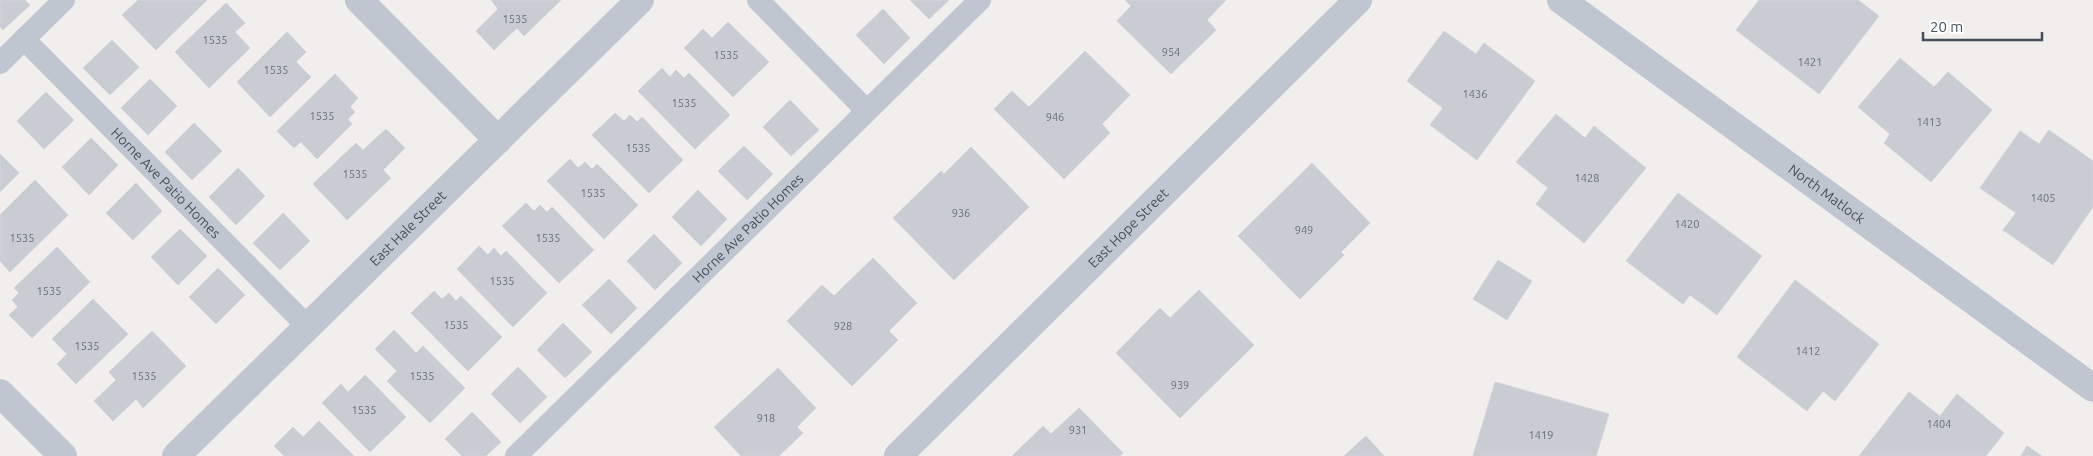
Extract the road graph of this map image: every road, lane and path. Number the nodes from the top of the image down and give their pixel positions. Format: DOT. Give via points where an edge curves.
graph roads {
  1 [pos="64,0"];
  2 [pos="359,0"];
  3 [pos="640,0"];
  4 [pos="758,0"];
  5 [pos="980,0"];
  6 [pos="1358,0"];
  7 [pos="1561,0"];
  8 [pos="24,39"];
  9 [pos="0,63"];
  10 [pos="867,111"];
  11 [pos="498,140"];
  12 [pos="308,327"];
  13 [pos="2093,388"];
  14 [pos="0,393"];
  15 [pos="63,456"];
  16 [pos="176,456"];
  17 [pos="516,456"];
  18 [pos="898,456"];
  1 -- 8 [label="lane"];
  2 -- 11 [label="street"];
  3 -- 11 [label="street, East Hale Street"];
  4 -- 10 [label="lane"];
  5 -- 10 [label="lane, Horne Ave Patio Homes"];
  6 -- 18 [label="street, East Hope Street"];
  7 -- 13 [label="street, North Matlock"];
  8 -- 9 [label="lane"];
  8 -- 12 [label="lane, Horne Ave Patio Homes"];
  10 -- 17 [label="lane, Horne Ave Patio Homes"];
  11 -- 12 [label="street, East Hale Street"];
  12 -- 16 [label="street, East Hale Street"];
  14 -- 15 [label="street"];
}
